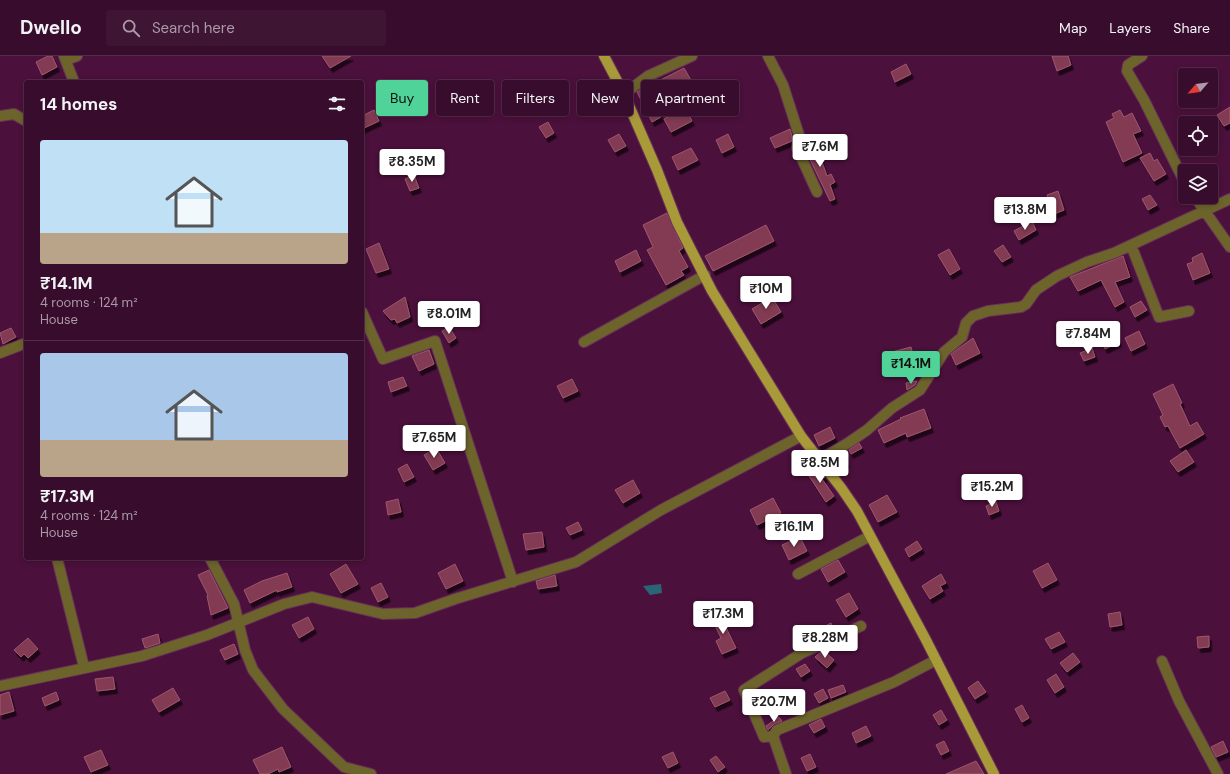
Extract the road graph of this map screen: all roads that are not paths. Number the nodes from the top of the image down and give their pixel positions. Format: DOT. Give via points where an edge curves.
graph roads {
  1 [pos="77,56"];
  2 [pos="604,56"];
  3 [pos="692,56"];
  4 [pos="768,56"];
  5 [pos="1142,56"];
  6 [pos="65,58"];
  7 [pos="73,80"];
  8 [pos="617,80"];
  9 [pos="633,87"];
  10 [pos="633,115"];
  11 [pos="0,116"];
  12 [pos="24,119"];
  13 [pos="1178,169"];
  14 [pos="817,192"];
  15 [pos="1230,199"];
  16 [pos="1199,204"];
  17 [pos="1203,210"];
  18 [pos="1130,246"];
  19 [pos="1230,247"];
  20 [pos="705,275"];
  21 [pos="1189,311"];
  22 [pos="364,316"];
  23 [pos="584,342"];
  24 [pos="24,344"];
  25 [pos="0,353"];
  26 [pos="801,436"];
  27 [pos="820,460"];
  28 [pos="870,536"];
  29 [pos="57,560"];
  30 [pos="211,560"];
  31 [pos="798,574"];
  32 [pos="513,582"];
  33 [pos="240,622"];
  34 [pos="861,626"];
  35 [pos="936,660"];
  36 [pos="1162,661"];
  37 [pos="84,667"];
  38 [pos="0,686"];
  39 [pos="773,736"];
  40 [pos="371,774"];
  41 [pos="786,774"];
  42 [pos="994,774"];
  43 [pos="1218,774"];
  1 -- 6 [label="street"];
  2 -- 8 [label="main road"];
  3 -- 9 [label="street" via="648,76"];
  4 -- 14 [label="street" via="783,85 799,134 797,148"];
  5 -- 13 [label="street" via="1128,65 1127,72"];
  6 -- 7 [label="street"];
  10 -- 20 [label="main road" via="677,222"];
  11 -- 12 [label="street" via="14,114"];
  15 -- 17 [label="street"];
  16 -- 17 [label="street"];
  17 -- 18 [label="street"];
  17 -- 19 [label="street"];
  18 -- 21 [label="street" via="1159,317"];
  18 -- 27 [label="street" via="1057,276 1036,290 1021,307 988,311 973,316 966,323 962,337 944,352 920,390 892,408 848,443"];
  20 -- 23 [label="street"];
  20 -- 26 [label="main road"];
  22 -- 32 [label="street" via="383,359 435,341"];
  24 -- 25 [label="street"];
  26 -- 27 [label="main road"];
  26 -- 32 [label="street" via="661,510 576,562"];
  27 -- 28 [label="main road" via="857,511"];
  28 -- 31 [label="street"];
  28 -- 35 [label="main road"];
  29 -- 37 [label="street"];
  30 -- 33 [label="street" via="234,604"];
  32 -- 33 [label="street" via="415,613 383,614 312,597 284,604"];
  33 -- 37 [label="street" via="142,656"];
  33 -- 40 [label="street" via="245,650 253,670 283,709 344,767"];
  34 -- 39 [label="street" via="802,652 744,690 764,738"];
  35 -- 39 [label="street" via="894,682 783,727"];
  35 -- 42 [label="main road"];
  36 -- 43 [label="street" via="1178,701"];
  37 -- 38 [label="street"];
  39 -- 41 [label="street"];
}
